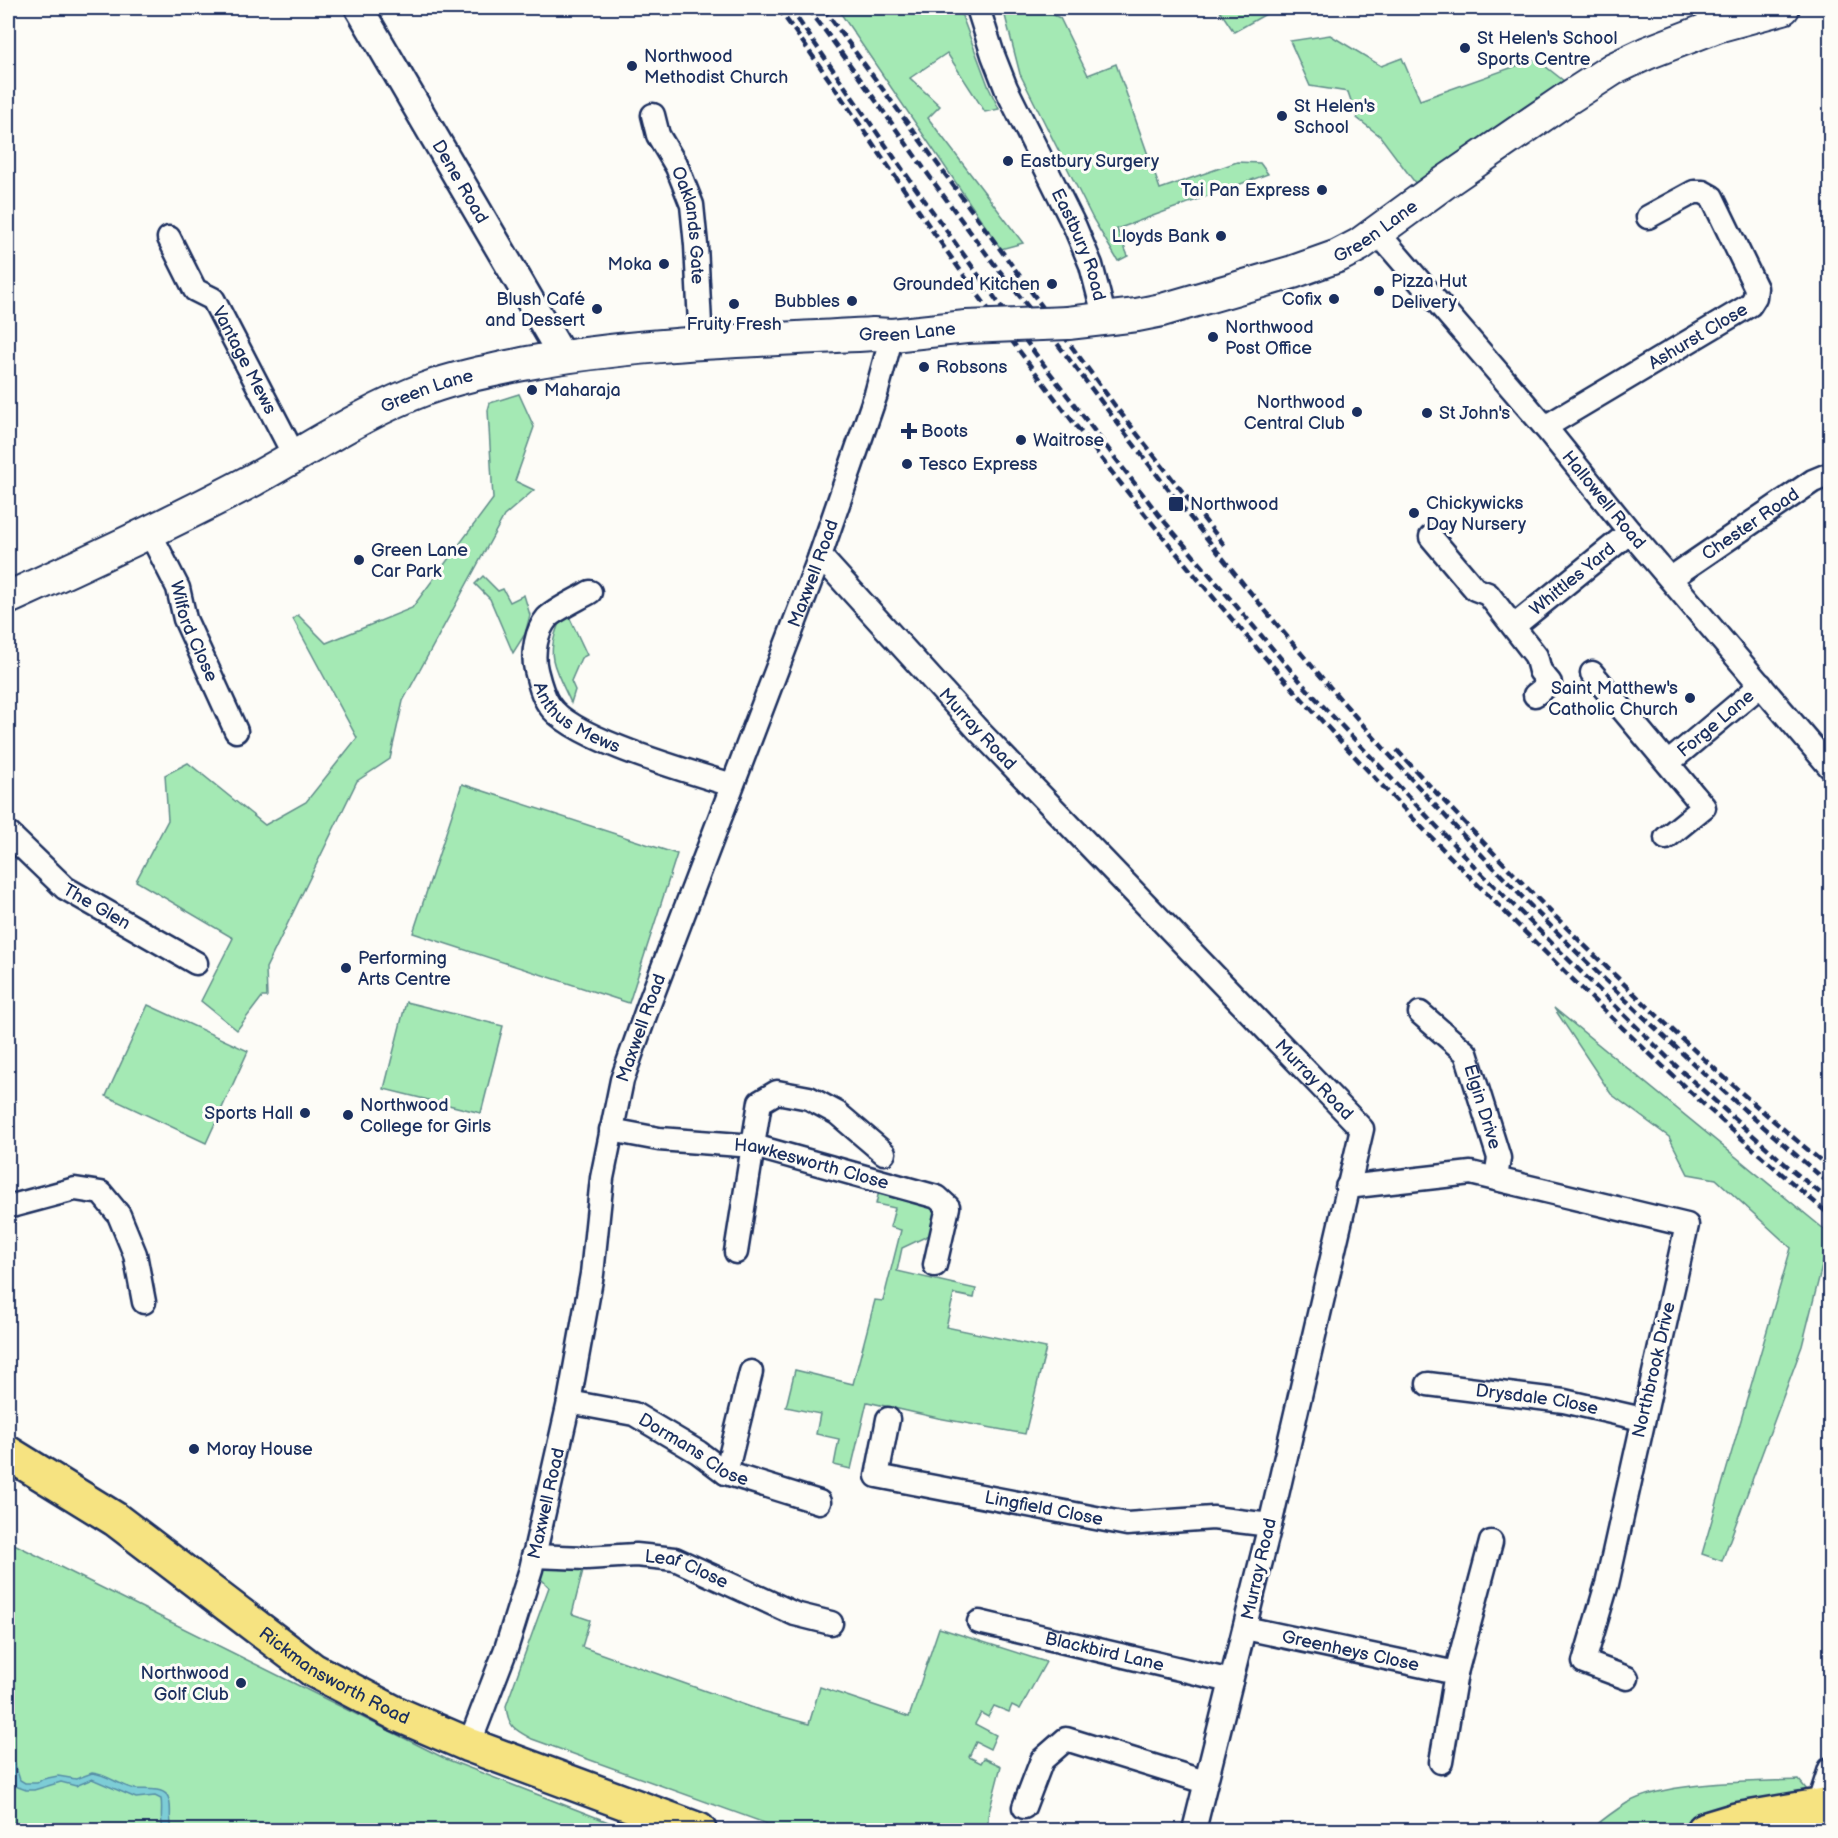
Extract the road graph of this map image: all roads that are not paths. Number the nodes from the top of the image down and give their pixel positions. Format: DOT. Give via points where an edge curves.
graph roads {
  1 [pos="359,8"];
  2 [pos="978,8"];
  3 [pos="1783,8"];
  4 [pos="653,115"];
  5 [pos="1648,216"];
  6 [pos="1377,232"];
  7 [pos="169,238"];
  8 [pos="1105,320"];
  9 [pos="892,335"];
  10 [pos="701,344"];
  11 [pos="563,357"];
  12 [pos="1545,427"];
  13 [pos="295,457"];
  14 [pos="1830,474"];
  15 [pos="149,531"];
  16 [pos="1630,532"];
  17 [pos="1431,537"];
  18 [pos="820,556"];
  19 [pos="1671,578"];
  20 [pos="590,592"];
  21 [pos="8,598"];
  22 [pos="1514,626"];
  23 [pos="1592,673"];
  24 [pos="1761,685"];
  25 [pos="1535,695"];
  26 [pos="236,731"];
  27 [pos="1668,763"];
  28 [pos="1830,767"];
  29 [pos="732,784"];
  30 [pos="8,833"];
  31 [pos="1666,838"];
  32 [pos="196,963"];
  33 [pos="1420,1013"];
  34 [pos="611,1130"];
  35 [pos="754,1146"];
  36 [pos="884,1153"];
  37 [pos="1496,1178"];
  38 [pos="1347,1187"];
  39 [pos="8,1208"];
  40 [pos="736,1252"];
  41 [pos="935,1264"];
  42 [pos="144,1302"];
  43 [pos="751,1372"];
  44 [pos="1428,1384"];
  45 [pos="569,1402"];
  46 [pos="888,1419"];
  47 [pos="1642,1419"];
  48 [pos="8,1453"];
  49 [pos="726,1473"];
  50 [pos="819,1502"];
  51 [pos="1270,1526"];
  52 [pos="1491,1542"];
  53 [pos="533,1556"];
  54 [pos="979,1622"];
  55 [pos="831,1623"];
  56 [pos="1245,1628"];
  57 [pos="1456,1673"];
  58 [pos="1627,1678"];
  59 [pos="1231,1681"];
  60 [pos="469,1745"];
  61 [pos="1441,1762"];
  62 [pos="1830,1768"];
  63 [pos="1205,1782"];
  64 [pos="1024,1807"];
  65 [pos="1820,1813"];
  66 [pos="699,1830"];
  67 [pos="1194,1830"];
  68 [pos="1703,1830"];
  1 -- 11 [label="street, Dene Road"];
  2 -- 8 [label="street, Eastbury Road" via="1006,88 1091,265"];
  3 -- 6 [label="main road, Green Lane" via="1717,26 1613,69"];
  4 -- 10 [label="street, Oaklands Gate" via="658,135 677,167 692,205"];
  5 -- 12 [label="street, Ashurst Close" via="1694,192 1712,197 1756,288 1755,297 1743,310"];
  6 -- 8 [label="main road, Green Lane" via="1359,246 1293,272 1162,310"];
  6 -- 12 [label="street, Hallowell Road"];
  7 -- 13 [label="street, Vantage Mews" via="195,290 213,299"];
  8 -- 9 [label="main road, Green Lane, bridge"];
  9 -- 10 [label="main road, Green Lane"];
  9 -- 18 [label="street, Maxwell Road" via="876,394"];
  10 -- 11 [label="main road, Green Lane"];
  11 -- 13 [label="main road, Green Lane" via="425,389 368,415"];
  12 -- 16 [label="street, Hallowell Road"];
  13 -- 15 [label="main road, Green Lane"];
  14 -- 19 [label="street, Chester Road" via="1813,481"];
  15 -- 21 [label="main road, Green Lane"];
  15 -- 26 [label="street, Wilford Close" via="178,588 185,620"];
  16 -- 19 [label="street, Hallowell Road"];
  16 -- 22 [label="street, Whittles Yard"];
  17 -- 22 [label="street, Whittles Yard" via="1475,589 1488,594"];
  18 -- 29 [label="street, Maxwell Road"];
  18 -- 38 [label="street, Murray Road" via="978,730 1362,1129"];
  19 -- 24 [label="street, Hallowell Road"];
  20 -- 29 [label="street, Anthus Mews" via="547,617 537,636 534,661 549,705 567,723 607,741"];
  22 -- 25 [label="street, Whittles Yard" via="1550,683"];
  23 -- 27 [label="street, Forge Lane"];
  24 -- 27 [label="street, Forge Lane"];
  24 -- 28 [label="street, Hallowell Road"];
  27 -- 31 [label="street, Forge Lane" via="1704,807"];
  29 -- 34 [label="street, Maxwell Road" via="628,1062"];
  30 -- 32 [label="street, The Glen" via="65,888"];
  33 -- 37 [label="street, Elgin Drive" via="1466,1053 1499,1158"];
  34 -- 35 [label="street, Hawkesworth Close" via="659,1139"];
  34 -- 45 [label="street, Maxwell Road" via="592,1274"];
  35 -- 36 [label="street" via="760,1102 777,1092 809,1098 837,1113"];
  35 -- 40 [label="street"];
  35 -- 41 [label="street, Hawkesworth Close" via="937,1197 948,1207"];
  37 -- 38 [label="street, Elgin Drive" via="1471,1173"];
  37 -- 47 [label="street, Northbrook Drive" via="1687,1225"];
  38 -- 51 [label="street, Murray Road"];
  39 -- 42 [label="street" via="75,1189 101,1193 119,1215 135,1254"];
  43 -- 49 [label="street"];
  44 -- 47 [label="street, Drysdale Close" via="1564,1401"];
  45 -- 49 [label="street, Dormans Close" via="634,1414"];
  45 -- 53 [label="street, Maxwell Road"];
  46 -- 51 [label="street, Lingfield Close" via="877,1476 1127,1524 1213,1518"];
  47 -- 58 [label="street, Northbrook Drive" via="1607,1584 1584,1662"];
  48 -- 60 [label="main road, Rickmansworth Road" via="115,1519 313,1670 397,1714"];
  49 -- 50 [label="street, Dormans Close"];
  51 -- 56 [label="street, Murray Road"];
  52 -- 57 [label="street"];
  53 -- 55 [label="street, Leaf Close" via="636,1555 675,1559 795,1614"];
  53 -- 60 [label="street, Maxwell Road" via="525,1592"];
  54 -- 59 [label="street, Blackbird Lane"];
  56 -- 57 [label="street, Greenheys Close"];
  56 -- 59 [label="street, Murray Road"];
  57 -- 61 [label="street"];
  59 -- 63 [label="street, Murray Road"];
  60 -- 66 [label="main road, Rickmansworth Road"];
  62 -- 65 [label="street"];
  63 -- 64 [label="street" via="1066,1739 1042,1760"];
  63 -- 67 [label="street, Murray Road"];
  65 -- 68 [label="main road" via="1736,1820"];
}
